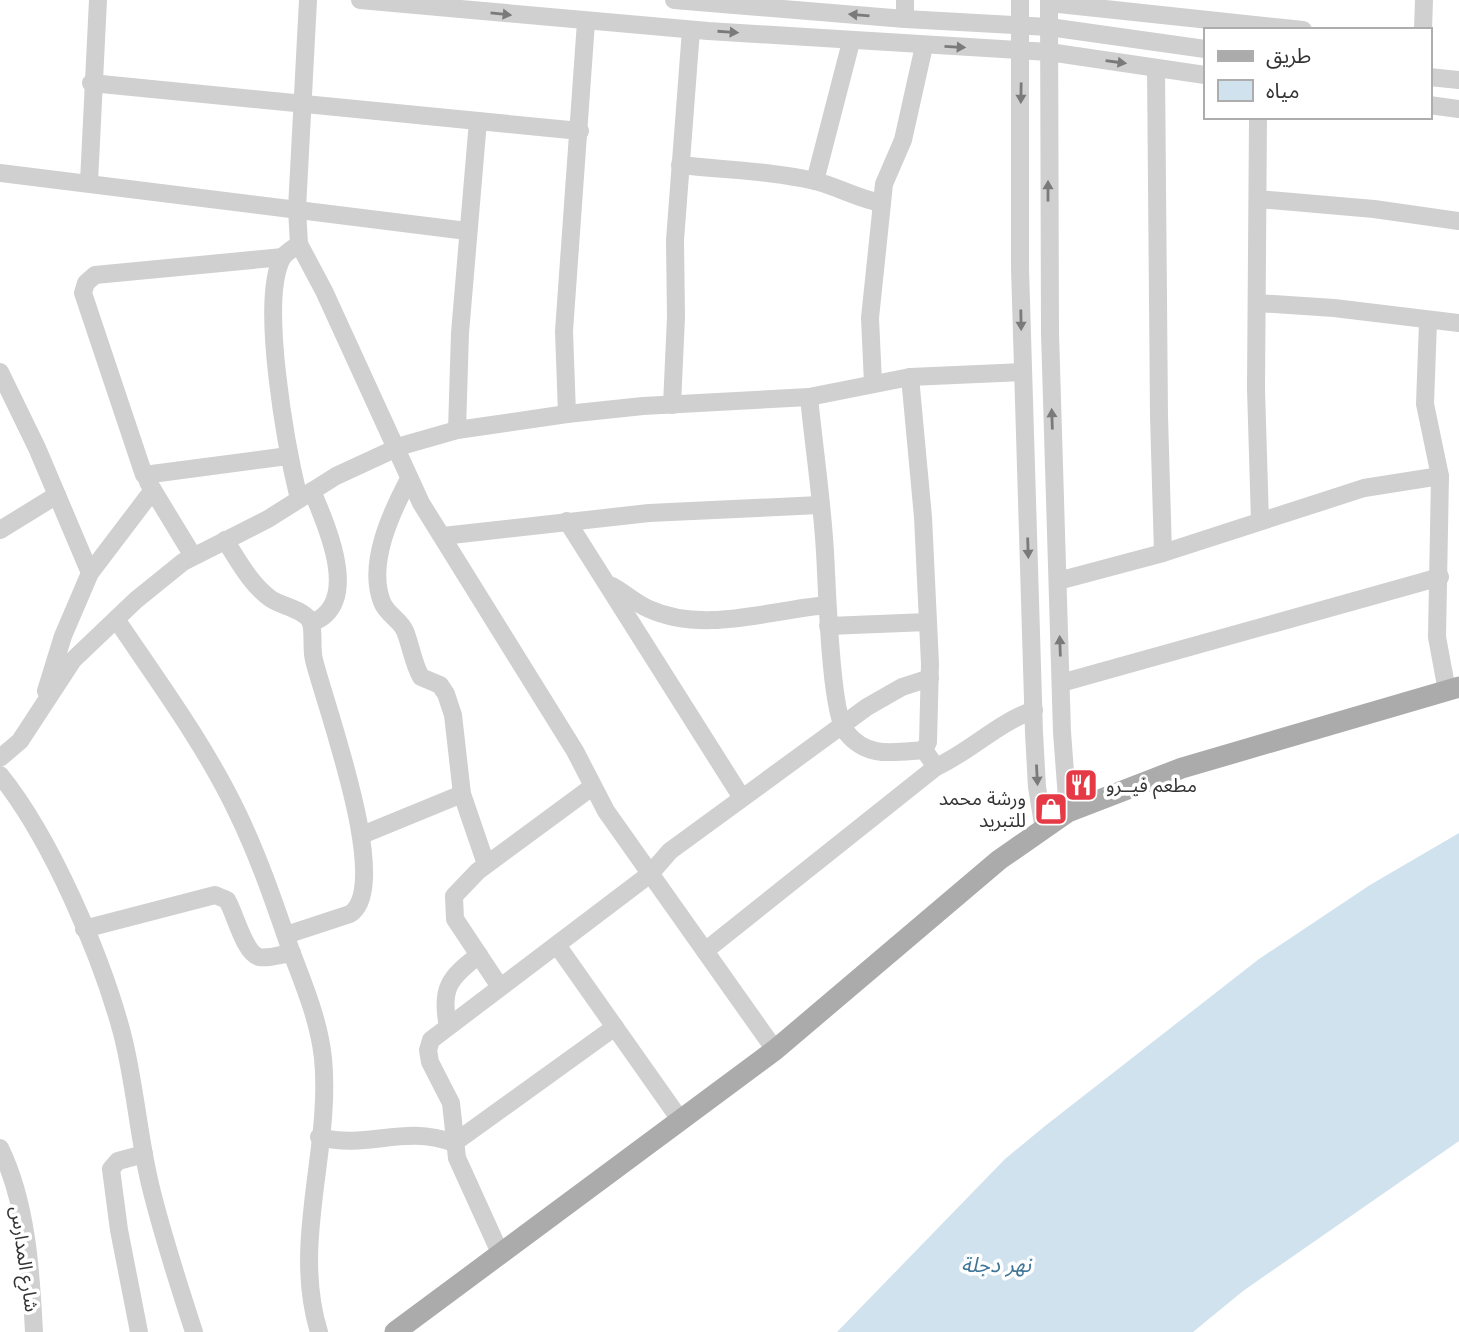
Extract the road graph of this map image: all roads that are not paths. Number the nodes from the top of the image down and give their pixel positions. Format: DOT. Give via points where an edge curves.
graph roads {
  1 [pos="98,0"];
  2 [pos="308,0"];
  3 [pos="360,0"];
  4 [pos="674,0"];
  5 [pos="905,0"];
  6 [pos="1020,0"];
  7 [pos="1424,0"];
  8 [pos="1049,1"];
  9 [pos="800,5"];
  10 [pos="905,19"];
  11 [pos="586,22"];
  12 [pos="1021,25"];
  13 [pos="1049,27"];
  14 [pos="1285,28"];
  15 [pos="1423,28"];
  16 [pos="691,30"];
  17 [pos="850,42"];
  18 [pos="924,46"];
  19 [pos="1204,49"];
  20 [pos="1021,51"];
  21 [pos="1049,52"];
  22 [pos="1156,68"];
  23 [pos="1204,75"];
  24 [pos="1431,77"];
  25 [pos="1459,80"];
  26 [pos="92,83"];
  27 [pos="303,104"];
  28 [pos="1431,105"];
  29 [pos="1459,109"];
  30 [pos="1258,119"];
  31 [pos="478,121"];
  32 [pos="580,131"];
  33 [pos="680,165"];
  34 [pos="0,173"];
  35 [pos="815,181"];
  36 [pos="89,182"];
  37 [pos="1258,199"];
  38 [pos="882,203"];
  39 [pos="297,209"];
  40 [pos="1459,221"];
  41 [pos="467,231"];
  42 [pos="299,244"];
  43 [pos="283,257"];
  44 [pos="1257,303"];
  45 [pos="1428,321"];
  46 [pos="1459,323"];
  47 [pos="0,372"];
  48 [pos="1023,372"];
  49 [pos="911,377"];
  50 [pos="873,383"];
  51 [pos="4,391"];
  52 [pos="809,397"];
  53 [pos="672,405"];
  54 [pos="567,414"];
  55 [pos="457,430"];
  56 [pos="394,449"];
  57 [pos="288,456"];
  58 [pos="1440,476"];
  59 [pos="409,479"];
  60 [pos="149,483"];
  61 [pos="57,495"];
  62 [pos="306,495"];
  63 [pos="820,505"];
  64 [pos="567,521"];
  65 [pos="1260,521"];
  66 [pos="0,530"];
  67 [pos="443,536"];
  68 [pos="225,540"];
  69 [pos="1163,553"];
  70 [pos="193,556"];
  71 [pos="90,573"];
  72 [pos="1440,577"];
  73 [pos="1058,581"];
  74 [pos="608,585"];
  75 [pos="827,605"];
  76 [pos="116,619"];
  77 [pos="928,622"];
  78 [pos="312,623"];
  79 [pos="828,626"];
  80 [pos="930,678"];
  81 [pos="1061,683"];
  82 [pos="1453,689"];
  83 [pos="43,703"];
  84 [pos="1034,710"];
  85 [pos="841,726"];
  86 [pos="924,750"];
  87 [pos="0,758"];
  88 [pos="936,767"];
  89 [pos="0,775"];
  90 [pos="592,787"];
  91 [pos="462,794"];
  92 [pos="742,798"];
  93 [pos="1068,812"];
  94 [pos="1044,830"];
  95 [pos="362,835"];
  96 [pos="486,864"];
  97 [pos="650,874"];
  98 [pos="84,929"];
  99 [pos="286,936"];
  100 [pos="557,945"];
  101 [pos="705,951"];
  102 [pos="292,953"];
  103 [pos="479,955"];
  104 [pos="500,987"];
  105 [pos="448,1026"];
  106 [pos="615,1027"];
  107 [pos="775,1050"];
  108 [pos="681,1121"];
  109 [pos="319,1137"];
  110 [pos="454,1143"];
  111 [pos="0,1148"];
  112 [pos="144,1154"];
  113 [pos="5,1171"];
  114 [pos="500,1255"];
  115 [pos="34,1332"];
  116 [pos="139,1332"];
  117 [pos="194,1332"];
  118 [pos="319,1332"];
  119 [pos="396,1332"];
  1 -- 26 [label="street"];
  2 -- 27 [label="street"];
  3 -- 11 [label="street, one-way"];
  4 -- 9 [label="street"];
  5 -- 10 [label="street"];
  6 -- 12 [label="street"];
  7 -- 15 [label="street"];
  8 -- 13 [label="street"];
  8 -- 14 [label="street"];
  10 -- 9 [label="street, one-way"];
  10 -- 12 [label="street"];
  11 -- 16 [label="street"];
  11 -- 32 [label="street"];
  12 -- 13 [label="street"];
  12 -- 20 [label="street"];
  13 -- 19 [label="street"];
  13 -- 21 [label="street"];
  16 -- 17 [label="street, one-way"];
  16 -- 33 [label="street"];
  17 -- 18 [label="street"];
  17 -- 35 [label="street"];
  18 -- 20 [label="street, one-way"];
  18 -- 38 [label="street" via="903,140"];
  20 -- 21 [label="street"];
  20 -- 48 [label="street, one-way"];
  21 -- 22 [label="street, one-way"];
  73 -- 21 [label="street, one-way" via="1048,281"];
  22 -- 23 [label="street"];
  22 -- 69 [label="street"];
  24 -- 25 [label="street"];
  26 -- 27 [label="street"];
  26 -- 36 [label="street"];
  27 -- 31 [label="street"];
  27 -- 39 [label="street"];
  28 -- 29 [label="street"];
  30 -- 37 [label="street"];
  31 -- 32 [label="street"];
  31 -- 41 [label="street"];
  32 -- 54 [label="street" via="564,331"];
  33 -- 35 [label="street"];
  33 -- 53 [label="street"];
  34 -- 36 [label="street"];
  35 -- 38 [label="street"];
  36 -- 39 [label="street"];
  37 -- 40 [label="street"];
  37 -- 44 [label="street"];
  38 -- 50 [label="street" via="870,318"];
  39 -- 41 [label="street"];
  39 -- 42 [label="street"];
  41 -- 55 [label="street"];
  42 -- 43 [label="street"];
  42 -- 56 [label="street"];
  43 -- 57 [label="street" via="274,342"];
  43 -- 60 [label="street" via="95,275 86,283 83,296"];
  44 -- 45 [label="street"];
  44 -- 65 [label="street"];
  45 -- 46 [label="street"];
  45 -- 58 [label="street" via="1425,404"];
  47 -- 51 [label="street"];
  48 -- 49 [label="street"];
  48 -- 84 [label="street, one-way"];
  49 -- 50 [label="street"];
  49 -- 77 [label="street"];
  50 -- 52 [label="street"];
  51 -- 61 [label="street"];
  52 -- 53 [label="street"];
  52 -- 63 [label="street"];
  53 -- 54 [label="street"];
  54 -- 55 [label="street"];
  55 -- 56 [label="street"];
  56 -- 59 [label="street"];
  56 -- 62 [label="street"];
  57 -- 60 [label="street"];
  57 -- 62 [label="street"];
  58 -- 65 [label="street" via="1364,488"];
  58 -- 72 [label="street"];
  59 -- 67 [label="street"];
  59 -- 91 [label="street" via="386,534 379,565 380,595 384,608 405,632 421,677 440,685 446,694 453,715"];
  60 -- 70 [label="street"];
  60 -- 71 [label="street"];
  61 -- 66 [label="street"];
  61 -- 71 [label="street"];
  62 -- 68 [label="street"];
  62 -- 78 [label="street" via="333,544 337,579 330,610"];
  63 -- 64 [label="street"];
  63 -- 75 [label="street"];
  64 -- 67 [label="street"];
  64 -- 74 [label="street"];
  65 -- 69 [label="street"];
  67 -- 90 [label="street" via="575,751"];
  68 -- 70 [label="street"];
  68 -- 78 [label="street" via="263,592"];
  69 -- 73 [label="street"];
  70 -- 76 [label="street"];
  71 -- 83 [label="street" via="63,636"];
  72 -- 81 [label="street"];
  72 -- 82 [label="street" via="1437,637"];
  81 -- 73 [label="street, one-way"];
  74 -- 75 [label="street" via="650,610 691,618 727,620"];
  74 -- 92 [label="street"];
  75 -- 79 [label="street"];
  76 -- 83 [label="street" via="73,660"];
  76 -- 99 [label="street" via="238,813"];
  77 -- 79 [label="street"];
  77 -- 80 [label="street"];
  78 -- 95 [label="street" via="314,658"];
  79 -- 85 [label="street"];
  80 -- 85 [label="street" via="881,697"];
  80 -- 86 [label="street"];
  81 -- 93 [label="street"];
  82 -- 93 [label="main road" via="1182,768"];
  83 -- 87 [label="street" via="20,741"];
  84 -- 88 [label="street" via="1009,719"];
  84 -- 94 [label="street, one-way"];
  85 -- 86 [label="street" via="870,752"];
  85 -- 92 [label="street"];
  86 -- 88 [label="street"];
  88 -- 101 [label="street"];
  89 -- 98 [label="street" via="47,847"];
  90 -- 96 [label="street"];
  90 -- 97 [label="street"];
  91 -- 95 [label="street"];
  91 -- 96 [label="street"];
  92 -- 97 [label="street" via="670,851"];
  93 -- 94 [label="main road"];
  94 -- 107 [label="main road" via="999,860"];
  95 -- 99 [label="street" via="366,873 361,904 350,915"];
  96 -- 103 [label="street" via="458,890 452,904 455,919"];
  97 -- 100 [label="street"];
  97 -- 101 [label="street"];
  98 -- 102 [label="street" via="215,895 227,900 254,954"];
  98 -- 112 [label="street" via="122,1031"];
  99 -- 102 [label="street"];
  100 -- 104 [label="street"];
  100 -- 106 [label="street"];
  101 -- 107 [label="street"];
  102 -- 109 [label="street" via="323,1057"];
  103 -- 104 [label="street"];
  103 -- 105 [label="street" via="456,973 448,986"];
  104 -- 105 [label="street"];
  105 -- 110 [label="street" via="431,1040 428,1055 451,1103"];
  106 -- 108 [label="street"];
  106 -- 110 [label="street"];
  107 -- 108 [label="main road"];
  108 -- 114 [label="main road"];
  109 -- 110 [label="street" via="359,1142 413,1133"];
  109 -- 118 [label="street" via="308,1255 312,1310"];
  110 -- 114 [label="street"];
  111 -- 113 [label="street, شارع المدارس"];
  112 -- 116 [label="street" via="118,1161 111,1169"];
  112 -- 117 [label="street" via="158,1217"];
  113 -- 115 [label="street, شارع المدارس" via="27,1253"];
  114 -- 119 [label="main road"];
}
